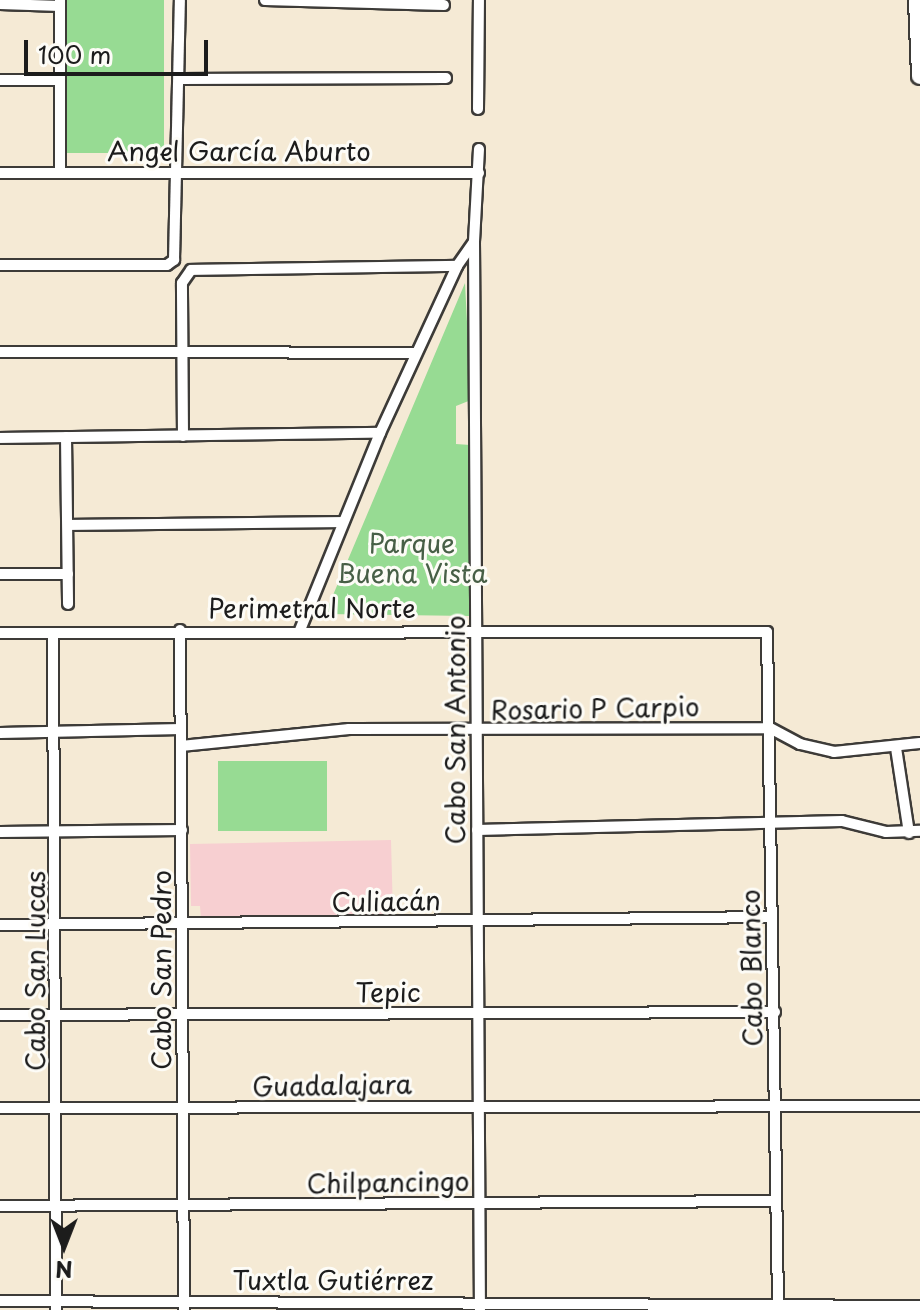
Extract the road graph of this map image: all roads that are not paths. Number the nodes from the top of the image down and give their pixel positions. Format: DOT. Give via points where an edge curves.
graph roads {
  1 [pos="180,0"];
  2 [pos="265,0"];
  3 [pos="479,0"];
  4 [pos="917,0"];
  5 [pos="60,3"];
  6 [pos="0,4"];
  7 [pos="444,5"];
  8 [pos="920,76"];
  9 [pos="446,78"];
  10 [pos="180,79"];
  11 [pos="0,80"];
  12 [pos="60,80"];
  13 [pos="478,109"];
  14 [pos="479,149"];
  15 [pos="0,173"];
  16 [pos="60,173"];
  17 [pos="178,173"];
  18 [pos="479,173"];
  19 [pos="474,242"];
  20 [pos="0,265"];
  21 [pos="457,266"];
  22 [pos="181,350"];
  23 [pos="0,352"];
  24 [pos="416,353"];
  25 [pos="380,433"];
  26 [pos="183,436"];
  27 [pos="66,437"];
  28 [pos="0,438"];
  29 [pos="342,522"];
  30 [pos="69,525"];
  31 [pos="0,574"];
  32 [pos="68,574"];
  33 [pos="68,604"];
  34 [pos="477,629"];
  35 [pos="180,630"];
  36 [pos="300,630"];
  37 [pos="0,633"];
  38 [pos="53,633"];
  39 [pos="767,634"];
  40 [pos="770,728"];
  41 [pos="181,729"];
  42 [pos="478,731"];
  43 [pos="53,732"];
  44 [pos="0,733"];
  45 [pos="920,743"];
  46 [pos="181,746"];
  47 [pos="896,748"];
  48 [pos="770,824"];
  49 [pos="182,830"];
  50 [pos="477,830"];
  51 [pos="0,832"];
  52 [pos="914,832"];
  53 [pos="56,833"];
  54 [pos="772,917"];
  55 [pos="476,922"];
  56 [pos="0,925"];
  57 [pos="57,926"];
  58 [pos="184,926"];
  59 [pos="775,1012"];
  60 [pos="477,1013"];
  61 [pos="182,1014"];
  62 [pos="0,1015"];
  63 [pos="57,1015"];
  64 [pos="774,1104"];
  65 [pos="480,1105"];
  66 [pos="920,1106"];
  67 [pos="0,1108"];
  68 [pos="57,1108"];
  69 [pos="184,1109"];
  70 [pos="776,1201"];
  71 [pos="479,1203"];
  72 [pos="0,1206"];
  73 [pos="57,1206"];
  74 [pos="184,1206"];
  75 [pos="0,1301"];
  76 [pos="778,1302"];
  77 [pos="56,1305"];
  78 [pos="184,1306"];
  79 [pos="480,1306"];
  80 [pos="920,1306"];
  1 -- 10 [label="street"];
  2 -- 7 [label="street"];
  3 -- 13 [label="street"];
  4 -- 8 [label="main road"];
  5 -- 6 [label="street"];
  5 -- 12 [label="street"];
  9 -- 10 [label="street"];
  10 -- 17 [label="street"];
  11 -- 12 [label="street"];
  12 -- 16 [label="street"];
  14 -- 18 [label="street, Cabo San Antonio"];
  15 -- 16 [label="street, Angel García Aburto"];
  16 -- 17 [label="street, Angel García Aburto"];
  17 -- 18 [label="street, Angel García Aburto"];
  17 -- 20 [label="street" via="177,251 167,265"];
  18 -- 19 [label="street, Cabo San Antonio"];
  19 -- 21 [label="street"];
  19 -- 34 [label="street, Cabo San Antonio"];
  21 -- 22 [label="street" via="191,270 182,283"];
  21 -- 24 [label="street"];
  22 -- 23 [label="street"];
  22 -- 24 [label="street"];
  22 -- 26 [label="street"];
  24 -- 25 [label="street"];
  25 -- 26 [label="street"];
  25 -- 29 [label="street"];
  26 -- 27 [label="street"];
  27 -- 28 [label="street"];
  27 -- 30 [label="street"];
  29 -- 30 [label="street"];
  29 -- 36 [label="street"];
  30 -- 32 [label="street"];
  31 -- 32 [label="street"];
  32 -- 33 [label="street"];
  34 -- 36 [label="street, Perimetral Norte"];
  34 -- 39 [label="street, Perimetral Norte"];
  34 -- 42 [label="street, Cabo San Antonio"];
  35 -- 36 [label="street, Perimetral Norte"];
  35 -- 38 [label="street, Perimetral Norte"];
  35 -- 41 [label="street, Cabo San Pedro"];
  37 -- 38 [label="street, Perimetral Norte"];
  38 -- 43 [label="street, Cabo San Lucas"];
  39 -- 40 [label="street, Cabo Blanco"];
  40 -- 42 [label="street, Rosario P Carpio"];
  40 -- 47 [label="street" via="800,744 834,752"];
  40 -- 48 [label="street, Cabo Blanco"];
  41 -- 43 [label="street"];
  41 -- 46 [label="street, Cabo San Pedro"];
  42 -- 46 [label="street, Rosario P Carpio" via="331,730"];
  42 -- 50 [label="street, Cabo San Antonio"];
  43 -- 44 [label="street"];
  43 -- 53 [label="street, Cabo San Lucas"];
  45 -- 47 [label="street"];
  46 -- 49 [label="street, Cabo San Pedro"];
  47 -- 52 [label="street"];
  48 -- 50 [label="street"];
  48 -- 52 [label="street" via="842,821"];
  48 -- 54 [label="street, Cabo Blanco"];
  49 -- 53 [label="street"];
  49 -- 58 [label="street, Cabo San Pedro"];
  50 -- 55 [label="street, Cabo San Antonio"];
  51 -- 53 [label="street"];
  53 -- 57 [label="street, Cabo San Lucas"];
  54 -- 55 [label="street, Culiacán"];
  54 -- 59 [label="street, Cabo Blanco"];
  55 -- 58 [label="street, Culiacán"];
  55 -- 60 [label="street, Cabo San Antonio"];
  56 -- 57 [label="street, Culiacán"];
  57 -- 58 [label="street, Culiacán"];
  57 -- 63 [label="street, Cabo San Lucas"];
  58 -- 61 [label="street, Cabo San Pedro"];
  59 -- 60 [label="street, Tepic"];
  59 -- 64 [label="street, Cabo Blanco"];
  60 -- 61 [label="street, Tepic"];
  60 -- 65 [label="street, Cabo San Antonio"];
  61 -- 63 [label="street, Tepic"];
  61 -- 69 [label="street, Cabo San Pedro"];
  62 -- 63 [label="street, Tepic"];
  63 -- 68 [label="street, Cabo San Lucas"];
  64 -- 65 [label="street, Guadalajara"];
  64 -- 66 [label="street, Guadalajara"];
  64 -- 70 [label="street, Cabo Blanco"];
  65 -- 69 [label="street, Guadalajara"];
  65 -- 71 [label="street, Cabo San Antonio"];
  67 -- 68 [label="street, Guadalajara"];
  68 -- 69 [label="street, Guadalajara"];
  68 -- 73 [label="street, Cabo San Lucas"];
  69 -- 74 [label="street, Cabo San Pedro"];
  70 -- 71 [label="street, Chilpancingo"];
  70 -- 76 [label="street, Cabo Blanco"];
  71 -- 74 [label="street, Chilpancingo"];
  71 -- 79 [label="street, Cabo San Antonio"];
  72 -- 73 [label="street, Chilpancingo"];
  73 -- 74 [label="street, Chilpancingo"];
  73 -- 77 [label="street, Cabo San Lucas"];
  74 -- 78 [label="street, Cabo San Pedro"];
  75 -- 77 [label="street, Tuxtla Gutiérrez"];
  76 -- 79 [label="street, Tuxtla Gutiérrez"];
  76 -- 80 [label="street, Tuxtla Gutiérrez"];
  77 -- 78 [label="street, Tuxtla Gutiérrez"];
  78 -- 79 [label="street, Tuxtla Gutiérrez"];
}
